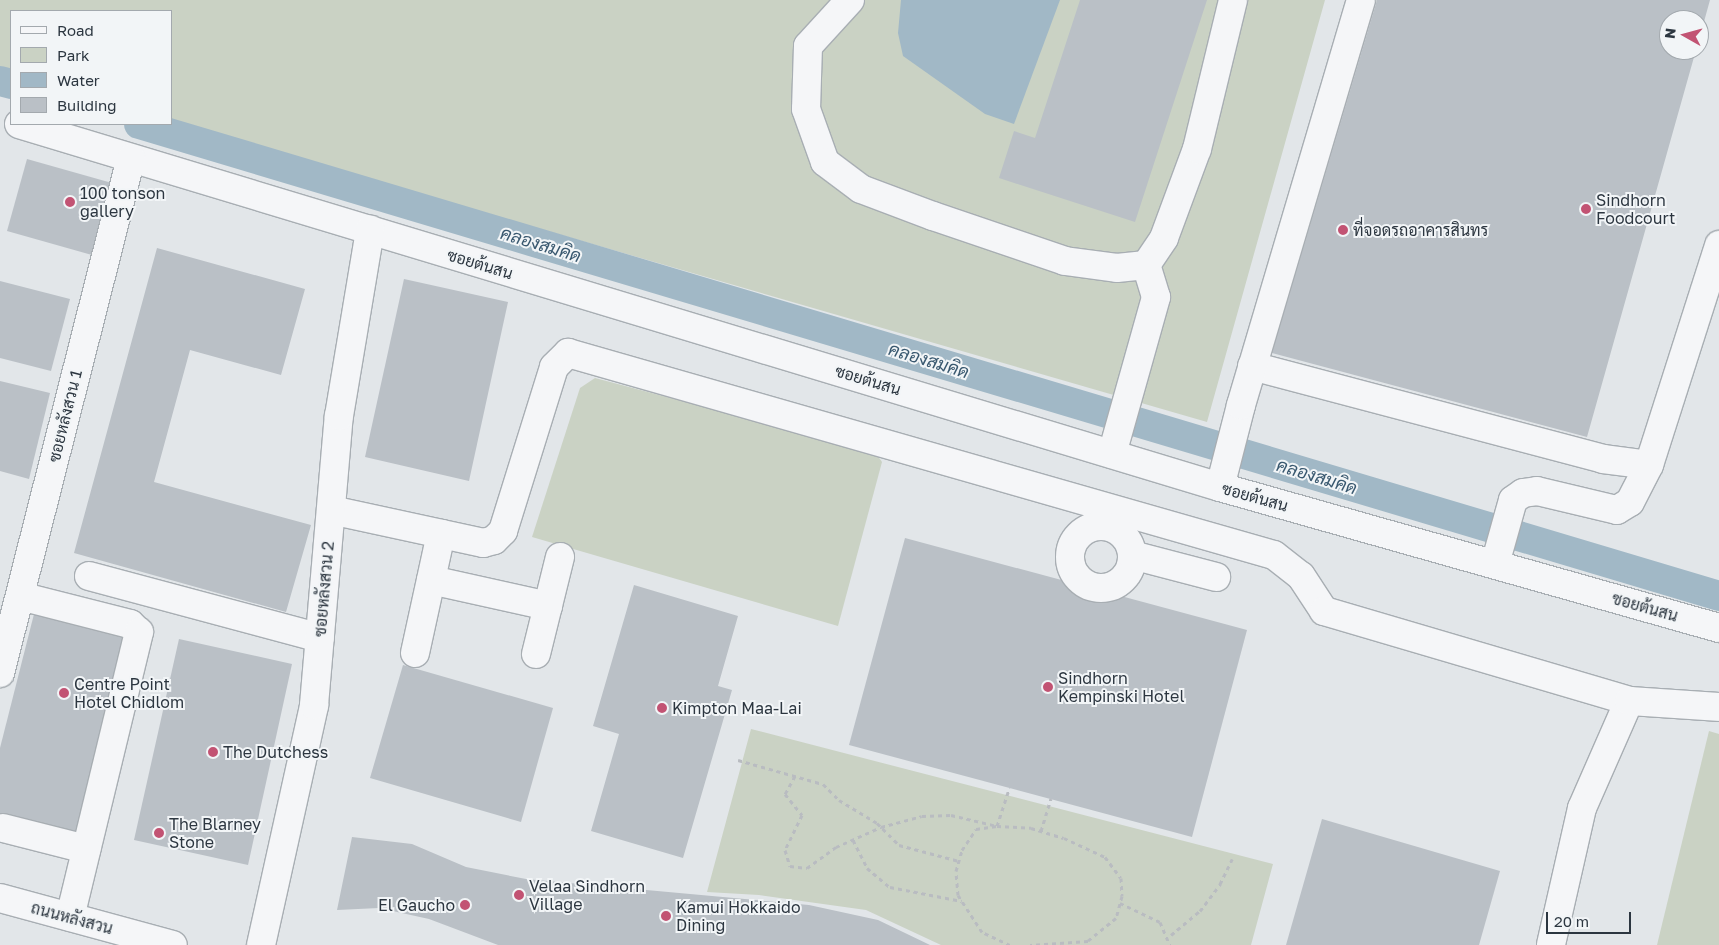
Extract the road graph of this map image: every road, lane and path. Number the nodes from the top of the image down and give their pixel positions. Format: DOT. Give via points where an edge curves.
graph roads {
  1 [pos="850,0"];
  2 [pos="1233,0"];
  3 [pos="1361,0"];
  4 [pos="22,125"];
  5 [pos="131,158"];
  6 [pos="370,230"];
  7 [pos="1719,245"];
  8 [pos="1146,265"];
  9 [pos="1252,366"];
  10 [pos="1112,453"];
  11 [pos="1226,464"];
  12 [pos="1649,465"];
  13 [pos="331,510"];
  14 [pos="1107,518"];
  15 [pos="441,534"];
  16 [pos="1498,553"];
  17 [pos="1132,555"];
  18 [pos="560,557"];
  19 [pos="89,576"];
  20 [pos="1216,578"];
  21 [pos="431,580"];
  22 [pos="20,596"];
  23 [pos="548,606"];
  24 [pos="1719,628"];
  25 [pos="320,638"];
  26 [pos="415,653"];
  27 [pos="536,654"];
  28 [pos="1,667"];
  29 [pos="1630,701"];
  30 [pos="1719,707"];
  31 [pos="738,760"];
  32 [pos="795,776"];
  33 [pos="1009,788"];
  34 [pos="1050,800"];
  35 [pos="997,826"];
  36 [pos="881,827"];
  37 [pos="3,828"];
  38 [pos="1041,832"];
  39 [pos="854,840"];
  40 [pos="86,850"];
  41 [pos="1232,859"];
  42 [pos="959,861"];
  43 [pos="0,898"];
  44 [pos="962,901"];
  45 [pos="1120,903"];
  46 [pos="70,917"];
  47 [pos="1171,935"];
  48 [pos="174,945"];
  49 [pos="261,945"];
  50 [pos="1010,945"];
  51 [pos="1030,945"];
  52 [pos="1170,945"];
  53 [pos="1551,945"];
  1 -- 8 [label="street" via="808,46 806,109 825,162 861,189 1065,261 1117,268"];
  2 -- 8 [label="street" via="1197,149 1164,238"];
  3 -- 9 [label="street"];
  4 -- 5 [label="street, ซอยต้นสน"];
  5 -- 6 [label="street, ซอยต้นสน"];
  5 -- 22 [label="street, ซอยหลังสวน 1"];
  6 -- 10 [label="street, ซอยต้นสน"];
  6 -- 13 [label="street, ซอยหลังสวน 2" via="339,416"];
  7 -- 12 [label="street"];
  8 -- 10 [label="street" via="1156,297"];
  9 -- 11 [label="street"];
  9 -- 12 [label="street" via="1604,460"];
  10 -- 11 [label="street, ซอยต้นสน"];
  11 -- 16 [label="street, ซอยต้นสน"];
  12 -- 16 [label="street" via="1630,502 1616,510 1537,491 1523,493 1513,500"];
  13 -- 15 [label="street"];
  13 -- 25 [label="street, ซอยหลังสวน 2"];
  14 -- 15 [label="street" via="568,353 560,357 554,367 503,532 494,540 483,543"];
  14 -- 17 [label="street" via="1124,536"];
  14 -- 17 [label="street" via="1077,536 1069,555 1074,575 1091,588 1111,587 1127,574"];
  14 -- 29 [label="street" via="1274,555 1301,576 1324,611"];
  15 -- 21 [label="street"];
  16 -- 24 [label="street, ซอยต้นสน"];
  17 -- 20 [label="street"];
  18 -- 23 [label="street"];
  19 -- 25 [label="street"];
  21 -- 23 [label="street"];
  21 -- 26 [label="street"];
  22 -- 28 [label="street, ซอยหลังสวน 1"];
  22 -- 40 [label="street" via="130,624 139,632"];
  23 -- 27 [label="street"];
  25 -- 49 [label="street, ซอยหลังสวน 2" via="314,705"];
  29 -- 30 [label="street"];
  29 -- 53 [label="street" via="1582,808"];
  31 -- 32 [label="path"];
  32 -- 36 [label="path" via="823,784 840,800"];
  32 -- 39 [label="path" via="786,794 802,815 785,850 790,866 807,868 836,847"];
  33 -- 35 [label="path"];
  34 -- 38 [label="path"];
  35 -- 36 [label="path" via="942,815 922,816"];
  35 -- 38 [label="path"];
  35 -- 42 [label="path" via="976,829 962,850"];
  36 -- 39 [label="path"];
  36 -- 42 [label="path" via="900,846"];
  37 -- 40 [label="street"];
  38 -- 45 [label="path" via="1105,857 1121,878"];
  39 -- 44 [label="path" via="866,868 890,887"];
  40 -- 46 [label="street"];
  41 -- 47 [label="path" via="1220,884 1200,912"];
  42 -- 44 [label="path" via="956,871 958,895"];
  43 -- 46 [label="street, ถนนหลังสวน"];
  44 -- 50 [label="path" via="982,932"];
  45 -- 51 [label="path" via="1116,918 1088,941"];
  45 -- 52 [label="path" via="1160,922"];
  46 -- 48 [label="street, ถนนหลังสวน"];
}
